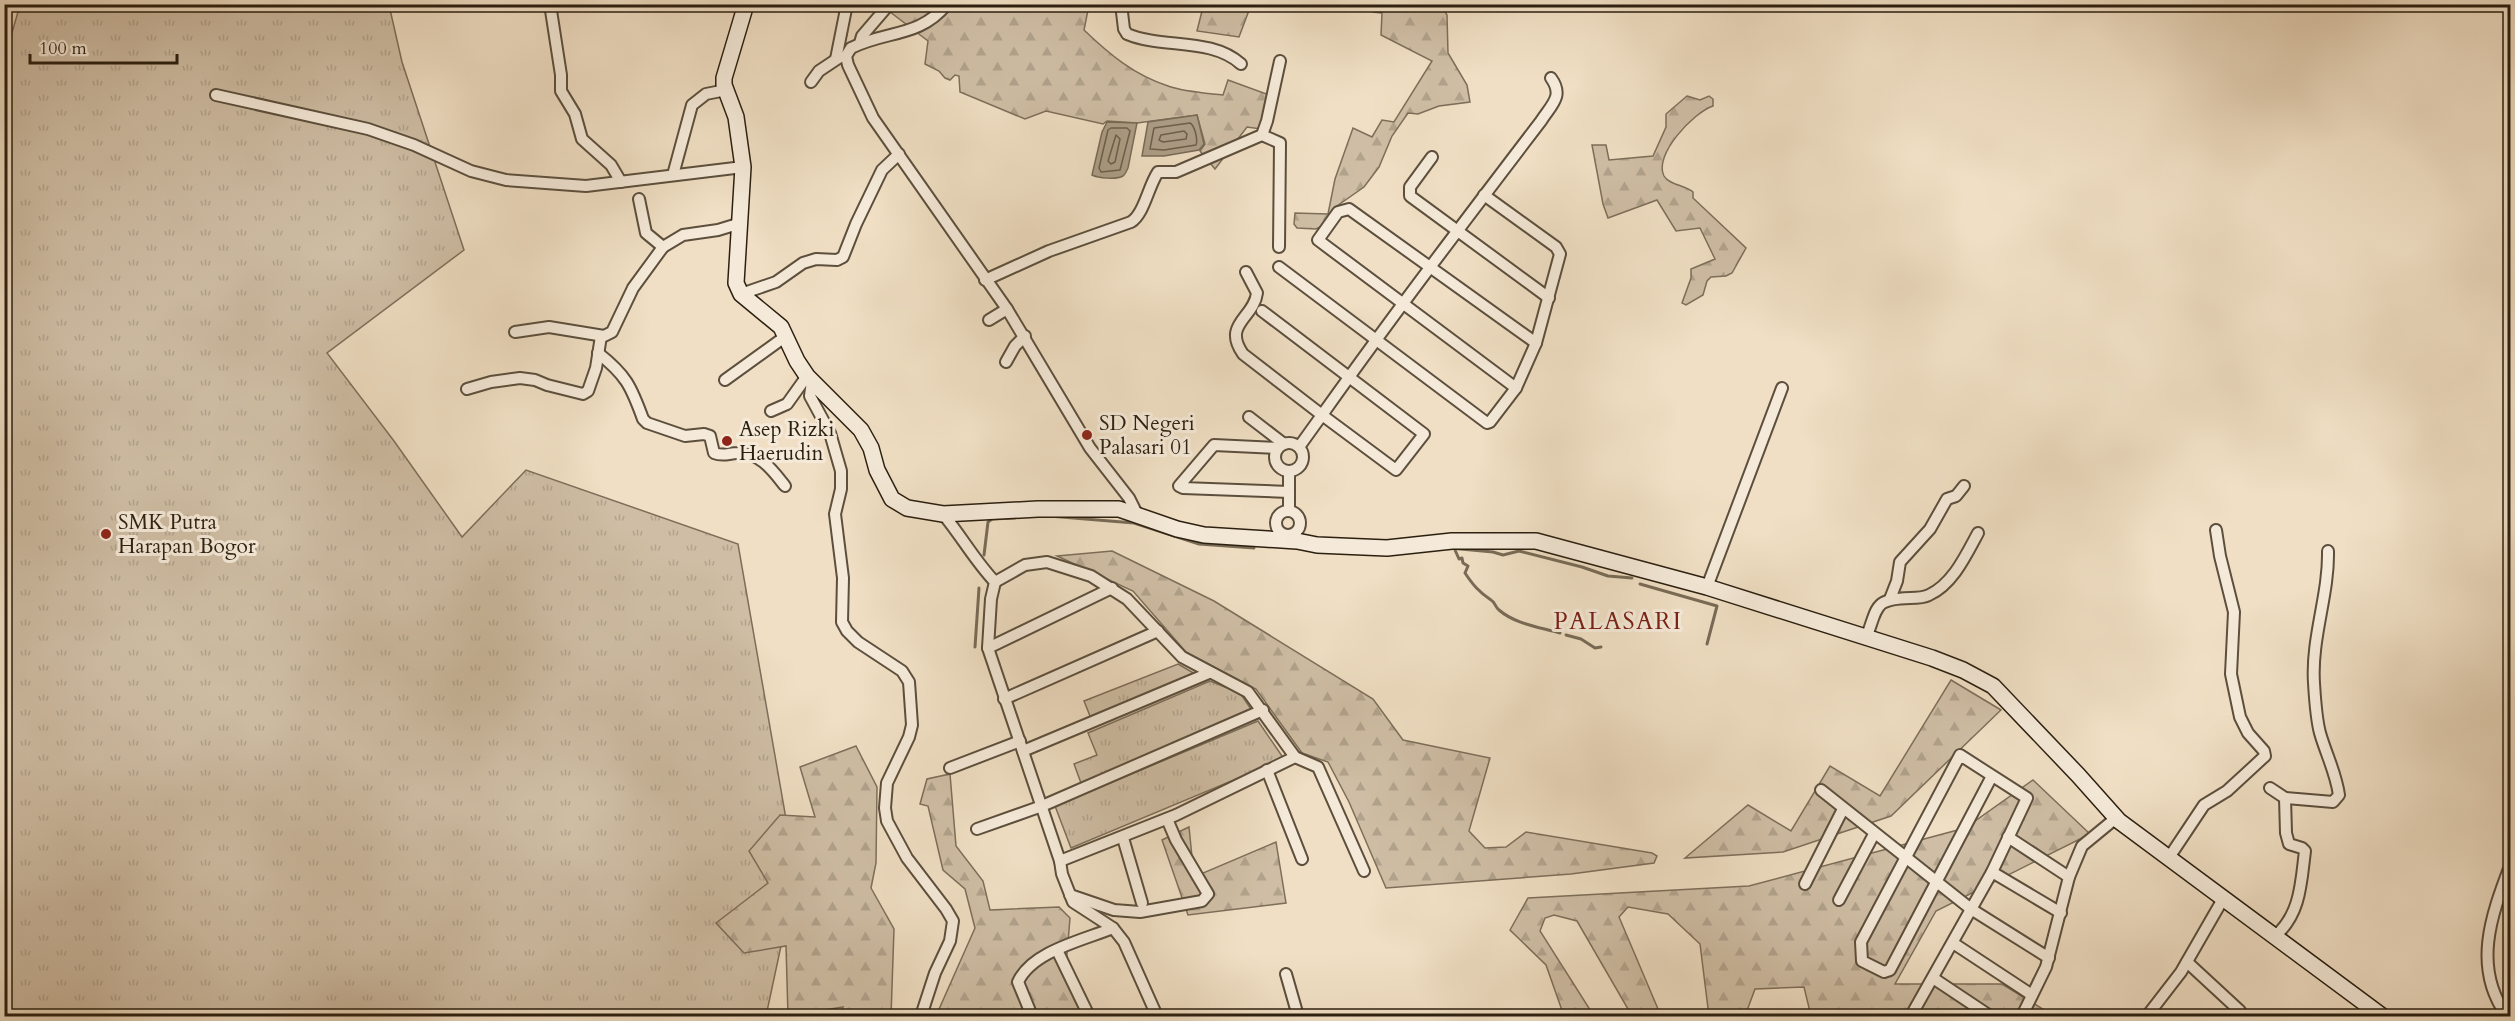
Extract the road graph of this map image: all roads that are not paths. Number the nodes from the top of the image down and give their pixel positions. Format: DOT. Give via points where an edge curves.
graph roads {
  1 [pos="550,4"];
  2 [pos="746,4"];
  3 [pos="848,4"];
  4 [pos="947,4"];
  5 [pos="1121,4"];
  6 [pos="886,8"];
  7 [pos="860,43"];
  8 [pos="841,58"];
  9 [pos="1280,62"];
  10 [pos="1241,64"];
  11 [pos="1551,78"];
  12 [pos="811,82"];
  13 [pos="726,90"];
  14 [pos="216,95"];
  15 [pos="1262,135"];
  16 [pos="899,154"];
  17 [pos="1432,157"];
  18 [pos="742,167"];
  19 [pos="673,176"];
  20 [pos="621,182"];
  21 [pos="1484,195"];
  22 [pos="639,199"];
  23 [pos="741,223"];
  24 [pos="1456,231"];
  25 [pos="1279,246"];
  26 [pos="663,247"];
  27 [pos="1279,267"];
  28 [pos="1430,267"];
  29 [pos="1245,272"];
  30 [pos="985,280"];
  31 [pos="741,294"];
  32 [pos="1549,298"];
  33 [pos="1403,304"];
  34 [pos="1007,309"];
  35 [pos="1262,311"];
  36 [pos="989,320"];
  37 [pos="515,332"];
  38 [pos="601,336"];
  39 [pos="786,336"];
  40 [pos="1025,336"];
  41 [pos="1375,340"];
  42 [pos="1536,343"];
  43 [pos="598,353"];
  44 [pos="1005,362"];
  45 [pos="810,378"];
  46 [pos="1348,378"];
  47 [pos="725,380"];
  48 [pos="1516,388"];
  49 [pos="1782,388"];
  50 [pos="467,389"];
  51 [pos="771,411"];
  52 [pos="1322,415"];
  53 [pos="1249,417"];
  54 [pos="1281,446"];
  55 [pos="1299,447"];
  56 [pos="1289,472"];
  57 [pos="785,486"];
  58 [pos="1964,486"];
  59 [pos="1289,492"];
  60 [pos="1289,511"];
  61 [pos="943,514"];
  62 [pos="1137,514"];
  63 [pos="2216,530"];
  64 [pos="1978,533"];
  65 [pos="1286,538"];
  66 [pos="2328,551"];
  67 [pos="995,582"];
  68 [pos="1707,587"];
  69 [pos="1112,588"];
  70 [pos="1890,599"];
  71 [pos="1158,631"];
  72 [pos="1867,636"];
  73 [pos="988,648"];
  74 [pos="1209,673"];
  75 [pos="1004,699"];
  76 [pos="1263,710"];
  77 [pos="1022,746"];
  78 [pos="1295,757"];
  79 [pos="950,768"];
  80 [pos="1267,770"];
  81 [pos="1992,776"];
  82 [pos="2270,788"];
  83 [pos="1821,790"];
  84 [pos="2285,798"];
  85 [pos="1042,806"];
  86 [pos="1843,808"];
  87 [pos="2116,818"];
  88 [pos="1167,819"];
  89 [pos="977,829"];
  90 [pos="1874,834"];
  91 [pos="2008,837"];
  92 [pos="1123,838"];
  93 [pos="1904,858"];
  94 [pos="1302,859"];
  95 [pos="2168,859"];
  96 [pos="1060,861"];
  97 [pos="2511,866"];
  98 [pos="1364,871"];
  99 [pos="1992,872"];
  100 [pos="2069,877"];
  101 [pos="1936,883"];
  102 [pos="1805,884"];
  103 [pos="1070,895"];
  104 [pos="2223,899"];
  105 [pos="1839,900"];
  106 [pos="1142,903"];
  107 [pos="1971,909"];
  108 [pos="2061,914"];
  109 [pos="1113,928"];
  110 [pos="2276,936"];
  111 [pos="1953,943"];
  112 [pos="1057,950"];
  113 [pos="2049,958"];
  114 [pos="2187,962"];
  115 [pos="1286,974"];
  116 [pos="1933,978"];
  117 [pos="2032,995"];
  118 [pos="925,1005"];
  119 [pos="2240,1011"];
  120 [pos="921,1017"];
  121 [pos="931,1017"];
  122 [pos="1032,1017"];
  123 [pos="1089,1017"];
  124 [pos="1157,1017"];
  125 [pos="1298,1017"];
  126 [pos="1917,1017"];
  127 [pos="1990,1017"];
  128 [pos="2022,1017"];
  129 [pos="2147,1017"];
  130 [pos="2382,1017"];
  131 [pos="2507,1017"];
  1 -- 20 [label="street" via="561,91 575,114 582,140 611,165"];
  2 -- 13 [label="main road" via="726,68"];
  3 -- 8 [label="street"];
  4 -- 7 [label="street" via="922,27"];
  5 -- 10 [label="street" via="1127,34 1215,50"];
  6 -- 7 [label="street"];
  7 -- 8 [label="street"];
  8 -- 12 [label="street" via="819,71"];
  8 -- 16 [label="street" via="873,118"];
  9 -- 15 [label="street"];
  11 -- 21 [label="street" via="1558,94"];
  13 -- 18 [label="main road" via="736,117"];
  13 -- 19 [label="street" via="706,94 692,105"];
  14 -- 20 [label="street" via="368,129 493,177 586,186"];
  15 -- 25 [label="street" via="1280,143"];
  15 -- 30 [label="street" via="1176,172 1158,172 1138,217 1131,222 1049,251"];
  16 -- 30 [label="street"];
  16 -- 31 [label="street" via="882,170 843,257 803,263 776,282"];
  17 -- 24 [label="street" via="1410,187 1410,196"];
  18 -- 19 [label="street"];
  18 -- 23 [label="main road"];
  19 -- 20 [label="street"];
  21 -- 24 [label="street"];
  21 -- 32 [label="street" via="1556,247 1560,254"];
  22 -- 26 [label="street" via="646,233"];
  23 -- 26 [label="street" via="683,235"];
  23 -- 31 [label="main road" via="736,272"];
  24 -- 28 [label="street"];
  24 -- 32 [label="street"];
  26 -- 38 [label="street" via="633,288 612,332"];
  27 -- 41 [label="street"];
  28 -- 33 [label="street"];
  28 -- 33 [label="street" via="1349,208 1338,212 1318,240"];
  28 -- 42 [label="street"];
  29 -- 52 [label="street" via="1257,293 1254,305 1238,326 1239,348"];
  30 -- 34 [label="street"];
  31 -- 39 [label="main road" via="768,314"];
  32 -- 42 [label="street"];
  33 -- 41 [label="street"];
  33 -- 48 [label="street"];
  34 -- 36 [label="street"];
  34 -- 40 [label="street"];
  35 -- 46 [label="street"];
  37 -- 38 [label="street" via="549,327"];
  38 -- 43 [label="street"];
  39 -- 45 [label="main road"];
  39 -- 47 [label="street"];
  40 -- 44 [label="street"];
  40 -- 62 [label="street" via="1090,448"];
  41 -- 46 [label="street"];
  41 -- 48 [label="street" via="1487,423"];
  42 -- 48 [label="street"];
  43 -- 50 [label="street" via="588,391 583,394 520,378"];
  43 -- 57 [label="street" via="629,383 647,423 685,436 710,436 714,453 723,456 740,452 766,462"];
  45 -- 51 [label="street" via="787,404"];
  45 -- 61 [label="main road" via="861,430 892,499 907,508"];
  45 -- 118 [label="street" via="810,396 830,433 841,471 836,514 843,578 842,622 858,642 902,671 909,682 912,725 887,783 887,820 907,858 952,921 950,941"];
  46 -- 52 [label="street"];
  46 -- 52 [label="street" via="1424,434 1396,470"];
  49 -- 68 [label="street"];
  52 -- 55 [label="street"];
  53 -- 54 [label="street"];
  54 -- 55 [label="street" via="1291,443"];
  54 -- 56 [label="street" via="1276,462"];
  54 -- 59 [label="street" via="1214,445 1179,486"];
  55 -- 56 [label="street" via="1302,464"];
  56 -- 59 [label="street"];
  58 -- 70 [label="street" via="1956,496 1947,499 1930,529 1904,556"];
  59 -- 60 [label="street"];
  60 -- 65 [label="street" via="1296,514 1299,524"];
  60 -- 65 [label="street" via="1276,520 1277,528"];
  61 -- 62 [label="main road" via="1102,508"];
  61 -- 67 [label="street" via="975,561"];
  62 -- 65 [label="main road" via="1204,535"];
  63 -- 95 [label="street" via="2234,612 2231,674 2240,717 2265,756 2204,806"];
  64 -- 70 [label="street" via="1958,569 1933,593 1921,598"];
  65 -- 68 [label="main road" via="1387,548 1452,540 1536,541"];
  66 -- 84 [label="street" via="2314,683 2320,734 2338,795 2333,802"];
  67 -- 69 [label="street" via="1025,565 1047,562 1072,568"];
  67 -- 73 [label="street"];
  68 -- 72 [label="main road"];
  69 -- 71 [label="street"];
  69 -- 73 [label="street"];
  70 -- 72 [label="street" via="1879,606"];
  71 -- 74 [label="street" via="1182,657"];
  71 -- 75 [label="street"];
  72 -- 87 [label="main road" via="1963,670 1993,686"];
  73 -- 75 [label="street"];
  74 -- 76 [label="street" via="1234,682"];
  74 -- 77 [label="street"];
  75 -- 77 [label="street"];
  76 -- 78 [label="street"];
  76 -- 85 [label="street"];
  77 -- 79 [label="street"];
  77 -- 85 [label="street"];
  78 -- 80 [label="street"];
  78 -- 98 [label="street" via="1318,767"];
  80 -- 88 [label="street"];
  80 -- 94 [label="street"];
  81 -- 91 [label="street" via="2027,798"];
  81 -- 93 [label="street" via="1960,755"];
  81 -- 101 [label="street"];
  82 -- 84 [label="street"];
  83 -- 86 [label="street"];
  84 -- 110 [label="street" via="2289,844 2305,851 2297,905"];
  85 -- 89 [label="street"];
  85 -- 96 [label="street"];
  86 -- 90 [label="street"];
  86 -- 102 [label="street"];
  87 -- 95 [label="main road"];
  87 -- 100 [label="street" via="2082,846"];
  88 -- 92 [label="street"];
  88 -- 103 [label="street" via="1208,894 1202,901 1140,912 1114,910"];
  90 -- 93 [label="street"];
  90 -- 105 [label="street"];
  91 -- 99 [label="street"];
  91 -- 100 [label="street"];
  92 -- 96 [label="street"];
  92 -- 106 [label="street"];
  93 -- 101 [label="street"];
  93 -- 101 [label="street" via="1864,936 1862,961 1884,972 1890,970"];
  95 -- 104 [label="main road"];
  96 -- 103 [label="street"];
  97 -- 131 [label="street" via="2486,944 2492,986"];
  99 -- 107 [label="street"];
  99 -- 108 [label="street"];
  100 -- 108 [label="street"];
  101 -- 107 [label="street"];
  103 -- 109 [label="street" via="1077,905"];
  104 -- 110 [label="main road"];
  104 -- 114 [label="street"];
  107 -- 111 [label="street"];
  107 -- 113 [label="street"];
  108 -- 113 [label="street"];
  109 -- 112 [label="street"];
  109 -- 124 [label="street" via="1124,942"];
  110 -- 130 [label="main road"];
  111 -- 116 [label="street"];
  111 -- 117 [label="street"];
  112 -- 122 [label="street" via="1030,964 1018,982"];
  112 -- 123 [label="street"];
  113 -- 117 [label="street"];
  114 -- 119 [label="street"];
  114 -- 129 [label="street"];
  115 -- 125 [label="street"];
  116 -- 126 [label="street" via="1912,1014"];
  116 -- 127 [label="street"];
  117 -- 128 [label="street"];
  118 -- 120 [label="street"];
  118 -- 121 [label="street"];
}
